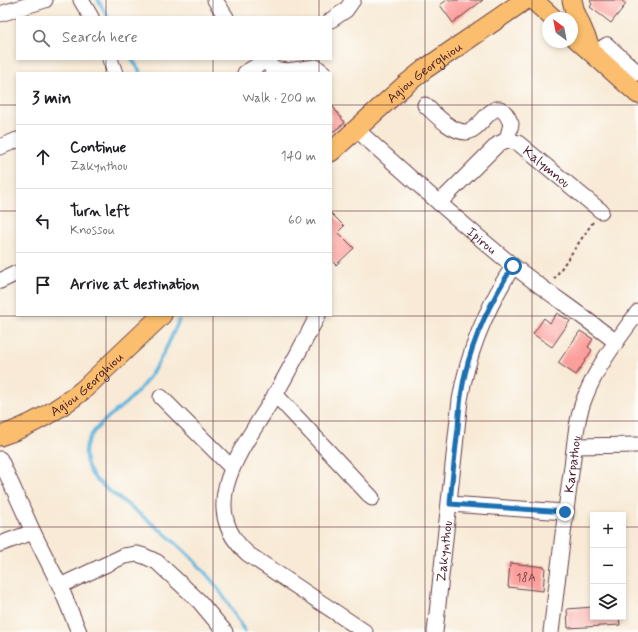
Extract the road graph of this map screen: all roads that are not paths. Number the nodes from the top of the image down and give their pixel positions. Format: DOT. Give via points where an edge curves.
graph roads {
  1 [pos="45,0"];
  2 [pos="81,0"];
  3 [pos="215,0"];
  4 [pos="353,0"];
  5 [pos="525,0"];
  6 [pos="533,0"];
  7 [pos="572,0"];
  8 [pos="546,12"];
  9 [pos="0,14"];
  10 [pos="90,16"];
  11 [pos="225,16"];
  12 [pos="332,19"];
  13 [pos="578,40"];
  14 [pos="593,54"];
  15 [pos="110,60"];
  16 [pos="262,63"];
  17 [pos="115,72"];
  18 [pos="247,72"];
  19 [pos="323,72"];
  20 [pos="638,73"];
  21 [pos="638,94"];
  22 [pos="426,105"];
  23 [pos="356,129"];
  24 [pos="16,140"];
  25 [pos="507,140"];
  26 [pos="0,147"];
  27 [pos="332,151"];
  28 [pos="439,203"];
  29 [pos="601,211"];
  30 [pos="513,266"];
  31 [pos="16,273"];
  32 [pos="0,281"];
  33 [pos="638,312"];
  34 [pos="161,316"];
  35 [pos="317,316"];
  36 [pos="616,342"];
  37 [pos="275,394"];
  38 [pos="161,397"];
  39 [pos="0,436"];
  40 [pos="638,445"];
  41 [pos="575,446"];
  42 [pos="0,459"];
  43 [pos="232,468"];
  44 [pos="372,498"];
  45 [pos="450,504"];
  46 [pos="565,512"];
  47 [pos="33,532"];
  48 [pos="0,544"];
  49 [pos="60,586"];
  50 [pos="79,632"];
  51 [pos="225,632"];
  52 [pos="365,632"];
  53 [pos="435,632"];
  54 [pos="551,632"];
  1 -- 9 [label="street"];
  2 -- 10 [label="street"];
  3 -- 11 [label="street"];
  4 -- 12 [label="street" via="346,10"];
  5 -- 23 [label="main road, Agiou Georghiou" via="425,69"];
  6 -- 8 [label="main road"];
  7 -- 14 [label="main road"];
  13 -- 14 [label="main road"];
  14 -- 20 [label="street" via="607,45"];
  14 -- 21 [label="main road"];
  15 -- 17 [label="street"];
  16 -- 18 [label="street"];
  16 -- 19 [label="street" via="272,69 287,71 316,67"];
  22 -- 25 [label="street" via="441,120 466,132 472,130 494,110 500,109 505,112 511,124"];
  23 -- 27 [label="main road, Agiou Georghiou"];
  23 -- 28 [label="street, Ipirou"];
  24 -- 26 [label="street"];
  25 -- 28 [label="street, Kalymnou" via="498,144"];
  25 -- 29 [label="street, Kalymnou" via="518,143"];
  28 -- 30 [label="street, Ipirou"];
  30 -- 36 [label="street, Ipirou"];
  30 -- 45 [label="street, Zakynthou" via="486,314 467,368 460,400"];
  31 -- 32 [label="street"];
  33 -- 36 [label="street, Karpathou"];
  34 -- 39 [label="main road, Agiou Georghiou" via="72,399 36,421"];
  35 -- 37 [label="street"];
  36 -- 41 [label="street, Karpathou" via="584,399"];
  37 -- 43 [label="street"];
  37 -- 44 [label="street"];
  38 -- 43 [label="street"];
  40 -- 41 [label="street"];
  41 -- 46 [label="street, Karpathou"];
  42 -- 47 [label="street"];
  43 -- 52 [label="street" via="225,493 225,513 235,539 244,550"];
  45 -- 46 [label="street"];
  45 -- 53 [label="street, Zakynthou"];
  46 -- 54 [label="street, Karpathou"];
  47 -- 48 [label="street"];
  47 -- 49 [label="street"];
  49 -- 50 [label="street"];
  49 -- 51 [label="street" via="124,556 144,556 157,562 199,601"];
}
